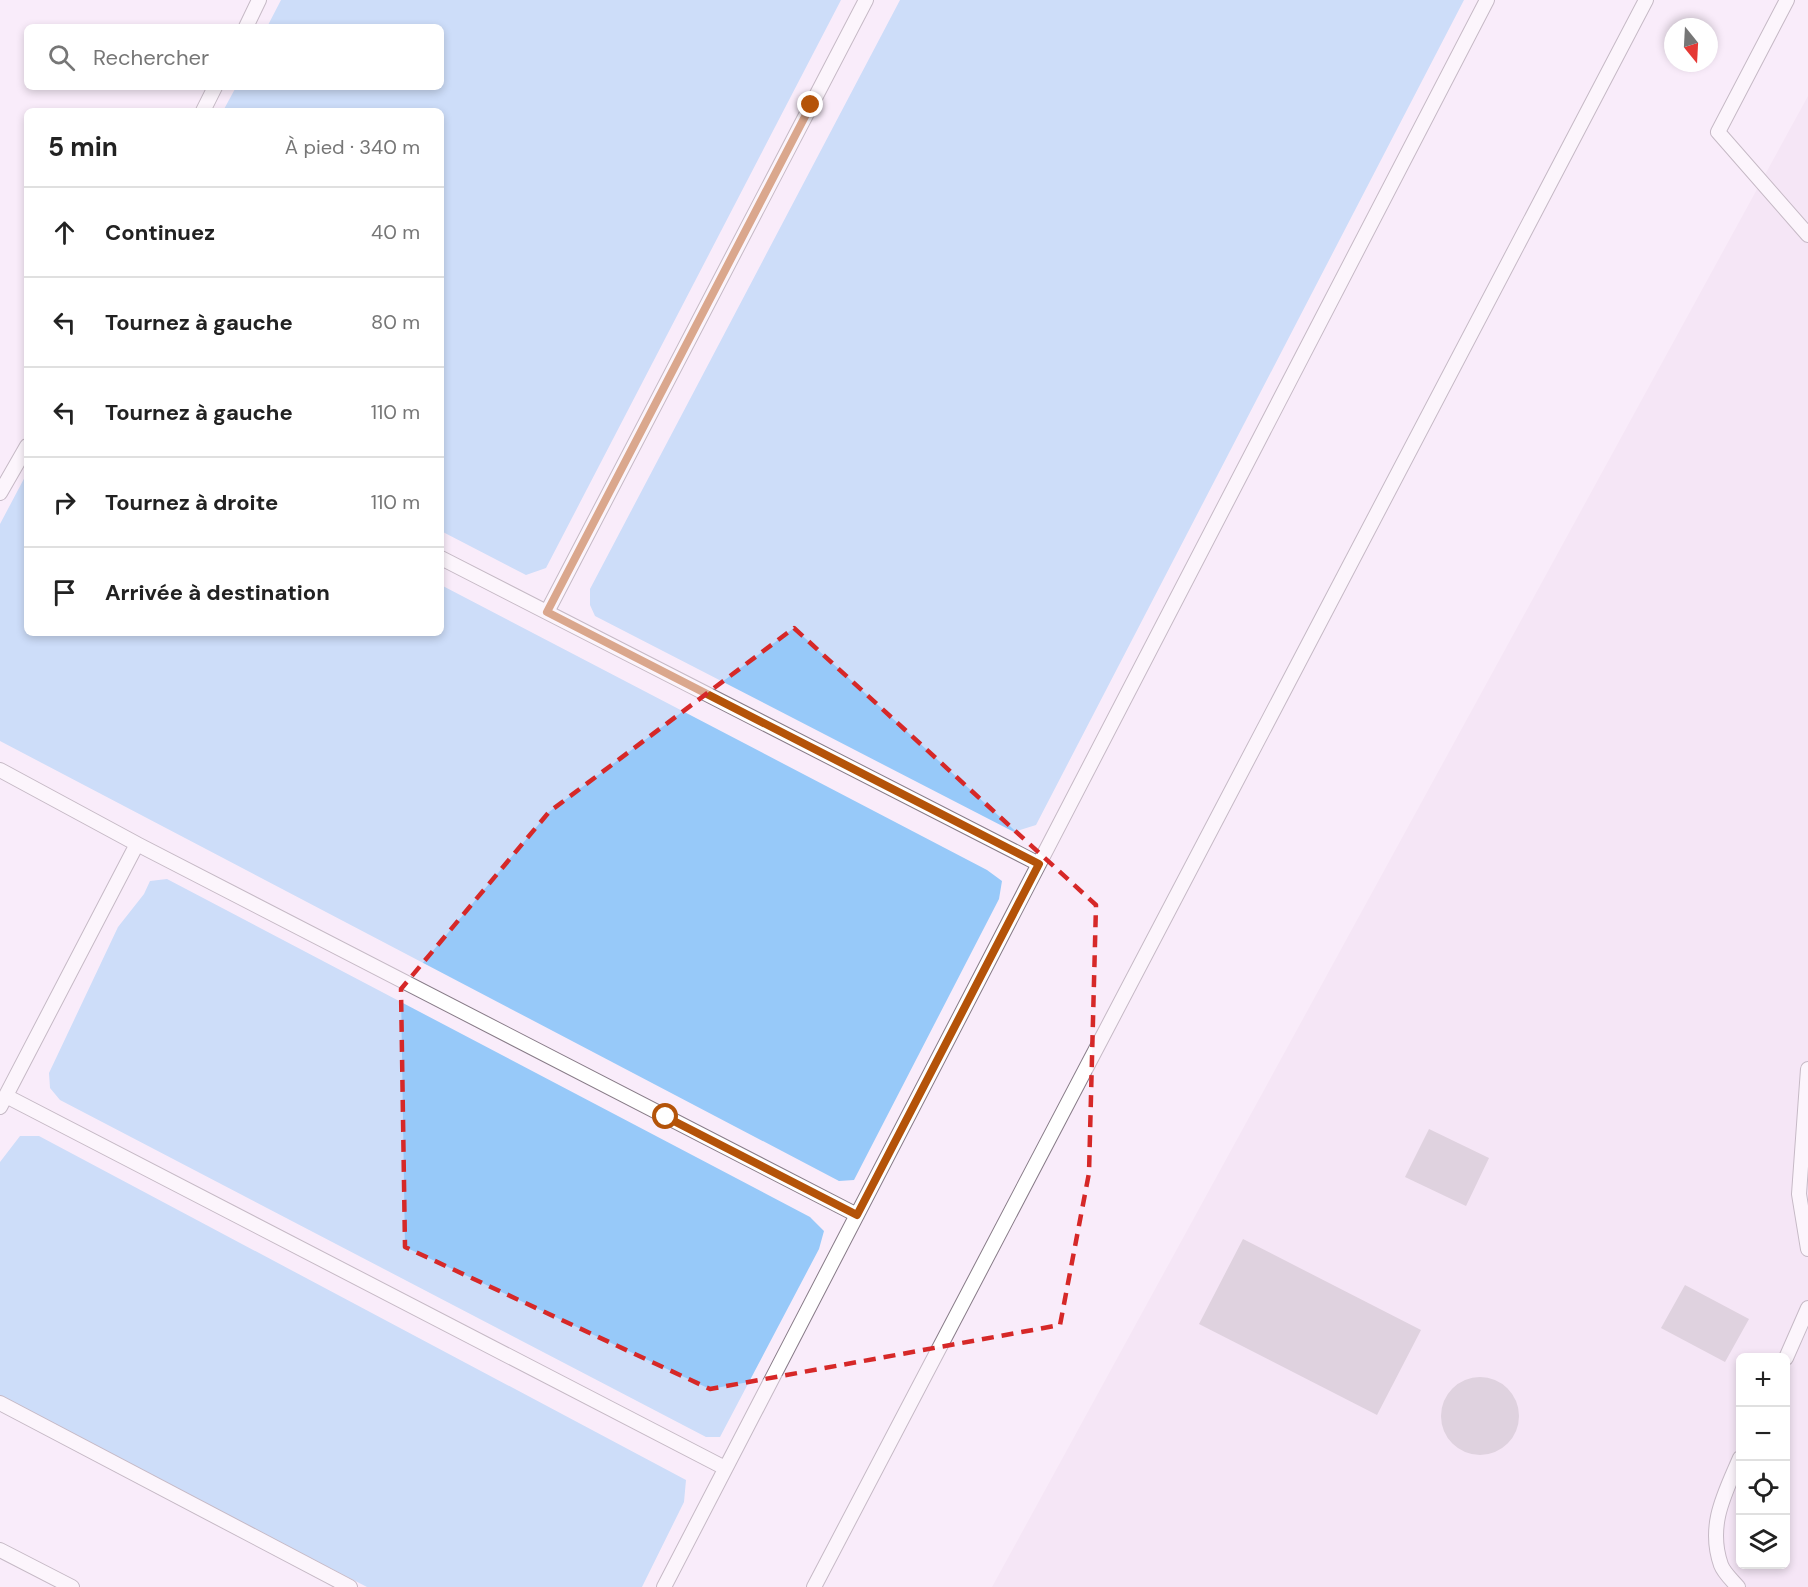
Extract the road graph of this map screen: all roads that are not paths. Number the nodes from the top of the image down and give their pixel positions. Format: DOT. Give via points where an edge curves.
graph roads {
  1 [pos="260,0"];
  2 [pos="866,0"];
  3 [pos="1487,0"];
  4 [pos="1646,0"];
  5 [pos="1787,0"];
  6 [pos="248,24"];
  7 [pos="214,90"];
  8 [pos="204,108"];
  9 [pos="1808,235"];
  10 [pos="24,451"];
  11 [pos="0,493"];
  12 [pos="444,560"];
  13 [pos="547,612"];
  14 [pos="0,770"];
  15 [pos="137,844"];
  16 [pos="1039,864"];
  17 [pos="1808,1069"];
  18 [pos="3,1101"];
  19 [pos="857,1215"];
  20 [pos="1808,1249"];
  21 [pos="1808,1308"];
  22 [pos="1787,1353"];
  23 [pos="0,1403"];
  24 [pos="1739,1461"];
  25 [pos="725,1468"];
  26 [pos="0,1550"];
  27 [pos="72,1587"];
  28 [pos="350,1587"];
  29 [pos="664,1587"];
  30 [pos="814,1587"];
  31 [pos="1738,1587"];
  1 -- 6 [label="lane"];
  2 -- 13 [label="lane"];
  3 -- 16 [label="lane"];
  4 -- 30 [label="lane"];
  5 -- 9 [label="lane" via="1718,132"];
  7 -- 8 [label="lane"];
  10 -- 11 [label="lane"];
  12 -- 13 [label="lane"];
  13 -- 16 [label="lane"];
  14 -- 15 [label="lane"];
  15 -- 18 [label="lane"];
  15 -- 19 [label="lane"];
  16 -- 19 [label="lane"];
  17 -- 20 [label="lane" via="1798,1194"];
  18 -- 25 [label="lane"];
  19 -- 25 [label="lane"];
  21 -- 22 [label="lane"];
  23 -- 28 [label="lane"];
  24 -- 31 [label="lane" via="1723,1496 1714,1534 1722,1567"];
  25 -- 29 [label="lane"];
  26 -- 27 [label="lane"];
}
